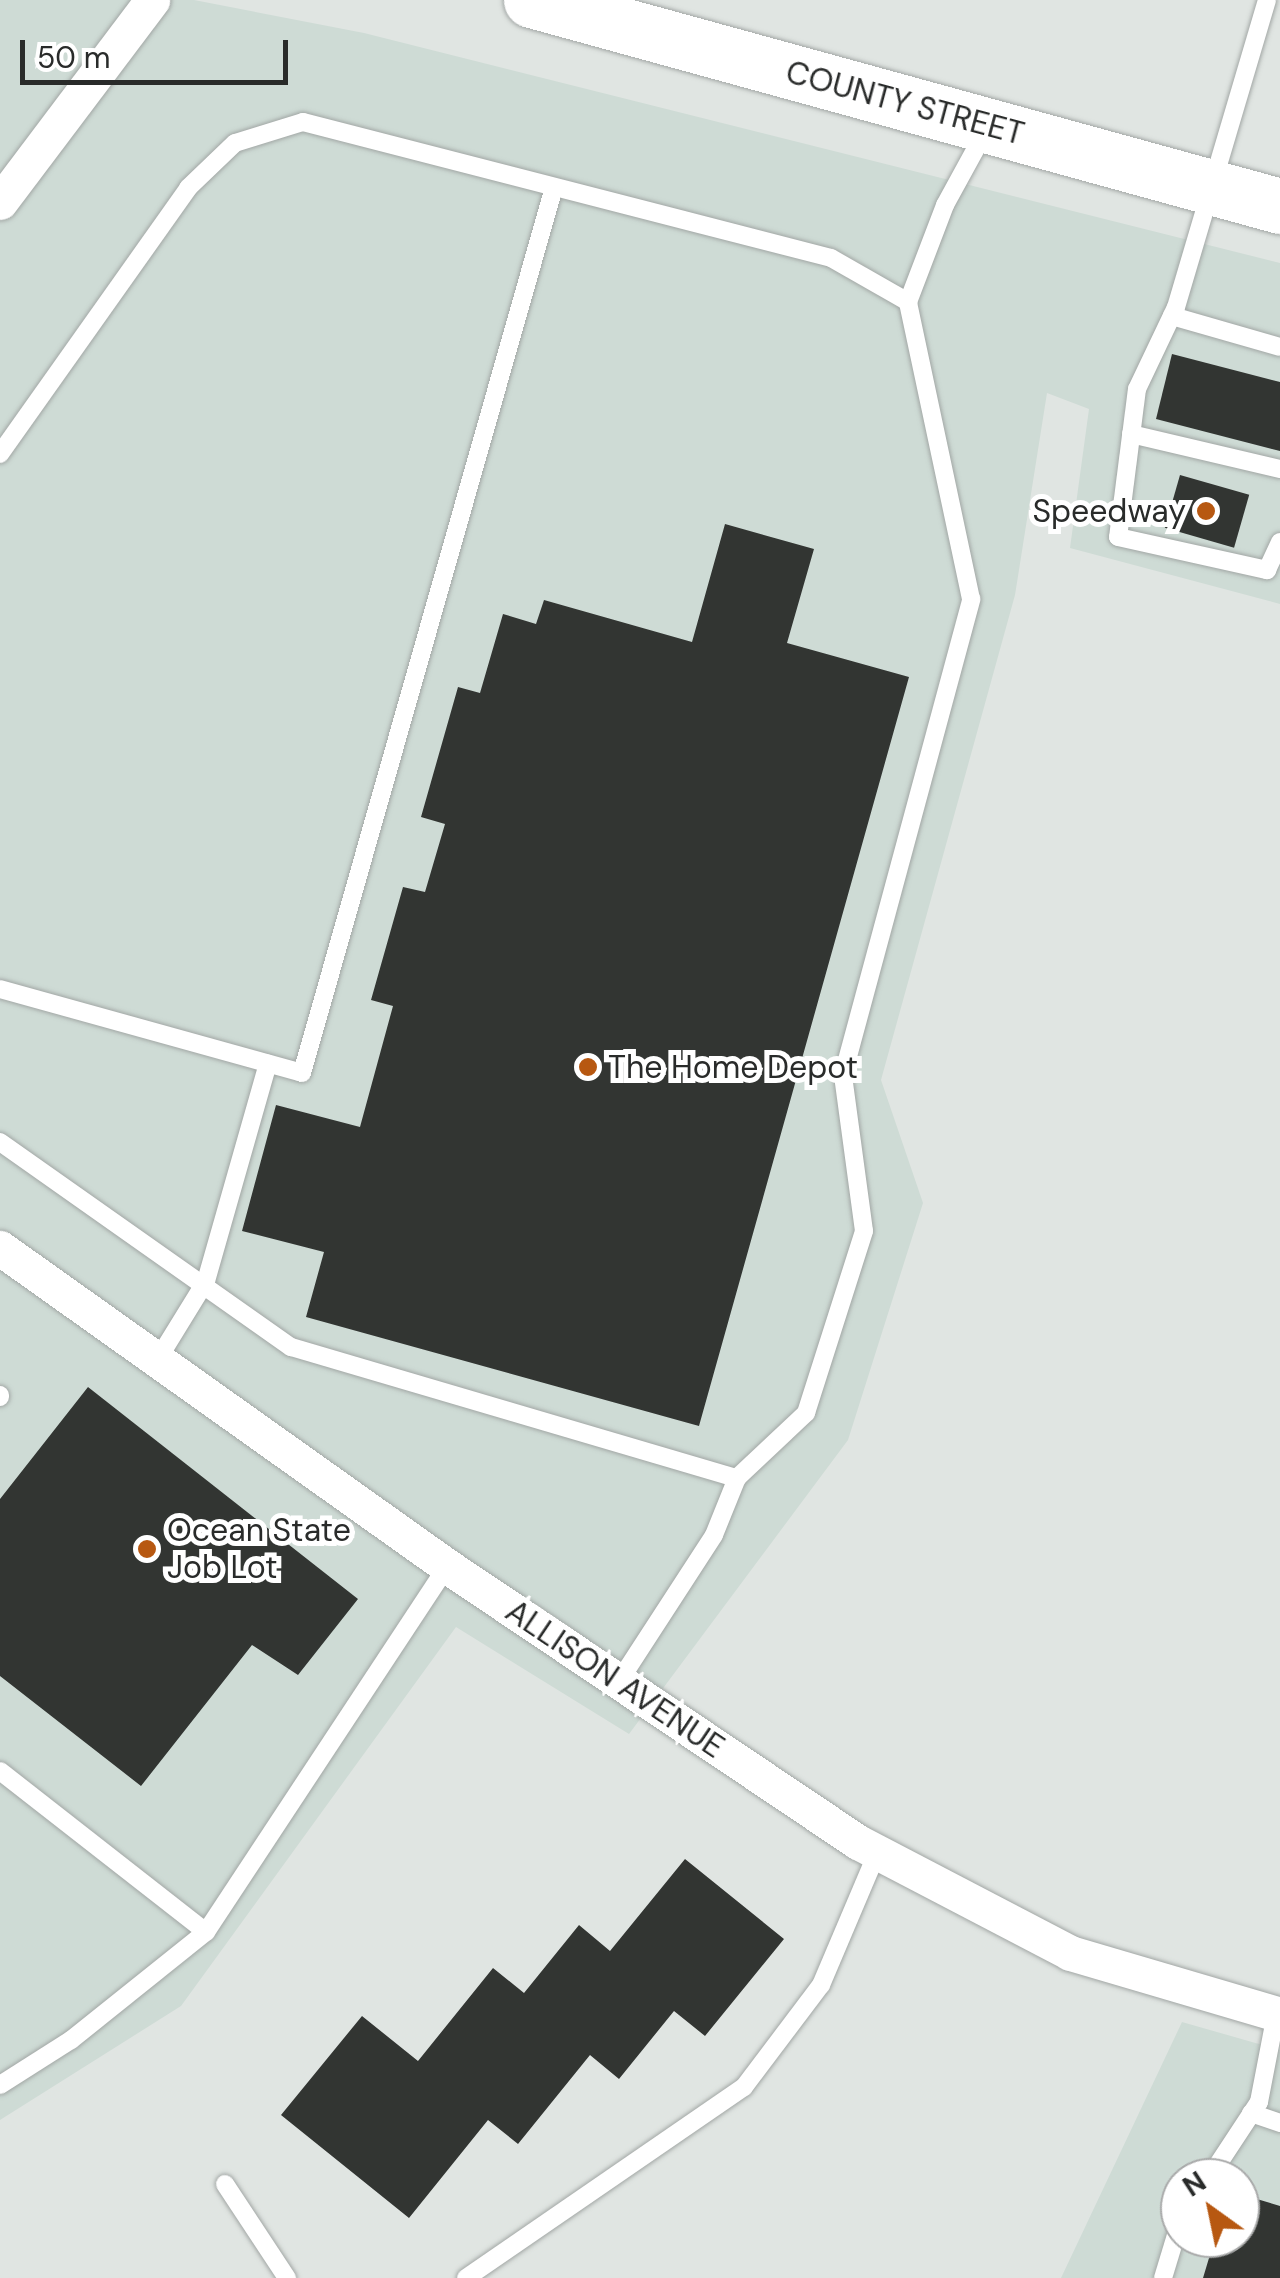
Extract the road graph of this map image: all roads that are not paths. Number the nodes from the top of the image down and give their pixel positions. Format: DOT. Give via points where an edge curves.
graph roads {
  1 [pos="152,0"];
  2 [pos="531,0"];
  3 [pos="1267,0"];
  4 [pos="989,126"];
  5 [pos="554,187"];
  6 [pos="1216,188"];
  7 [pos="0,202"];
  8 [pos="1280,206"];
  9 [pos="908,302"];
  10 [pos="1172,316"];
  11 [pos="1280,347"];
  12 [pos="1131,434"];
  13 [pos="0,454"];
  14 [pos="1280,469"];
  15 [pos="1280,542"];
  16 [pos="0,989"];
  17 [pos="268,1064"];
  18 [pos="0,1142"];
  19 [pos="0,1248"];
  20 [pos="206,1281"];
  21 [pos="158,1359"];
  22 [pos="738,1478"];
  23 [pos="448,1566"];
  24 [pos="618,1683"];
  25 [pos="0,1771"];
  26 [pos="877,1853"];
  27 [pos="206,1932"];
  28 [pos="1278,2014"];
  29 [pos="0,2085"];
  30 [pos="1252,2113"];
  31 [pos="1280,2122"];
  32 [pos="1222,2158"];
  33 [pos="225,2184"];
  34 [pos="287,2278"];
  35 [pos="466,2278"];
  1 -- 7 [label="street"];
  2 -- 4 [label="main road, COUNTY STREET"];
  3 -- 6 [label="lane"];
  4 -- 6 [label="main road, COUNTY STREET"];
  4 -- 9 [label="lane" via="945,205"];
  5 -- 9 [label="lane" via="831,258"];
  5 -- 13 [label="lane" via="304,122 235,143 188,188"];
  5 -- 17 [label="lane" via="302,1073"];
  6 -- 8 [label="main road, COUNTY STREET"];
  6 -- 10 [label="lane"];
  9 -- 22 [label="lane" via="971,599 843,1075 864,1231 806,1412"];
  10 -- 11 [label="lane"];
  10 -- 12 [label="lane" via="1136,390"];
  12 -- 14 [label="lane"];
  12 -- 15 [label="lane" via="1118,537 1267,570"];
  16 -- 17 [label="lane"];
  17 -- 20 [label="lane"];
  18 -- 20 [label="lane"];
  19 -- 21 [label="street, ALLISON AVENUE"];
  20 -- 21 [label="lane"];
  20 -- 22 [label="lane" via="290,1347"];
  21 -- 23 [label="street, ALLISON AVENUE"];
  22 -- 24 [label="lane" via="714,1535"];
  23 -- 24 [label="street, ALLISON AVENUE"];
  23 -- 27 [label="lane"];
  24 -- 26 [label="street, ALLISON AVENUE"];
  25 -- 27 [label="lane"];
  26 -- 28 [label="street, ALLISON AVENUE" via="1070,1953"];
  26 -- 35 [label="lane" via="821,1985 744,2087"];
  27 -- 29 [label="lane" via="71,2040"];
  28 -- 30 [label="lane"];
  30 -- 31 [label="lane"];
  30 -- 32 [label="lane"];
  33 -- 34 [label="lane"];
}
